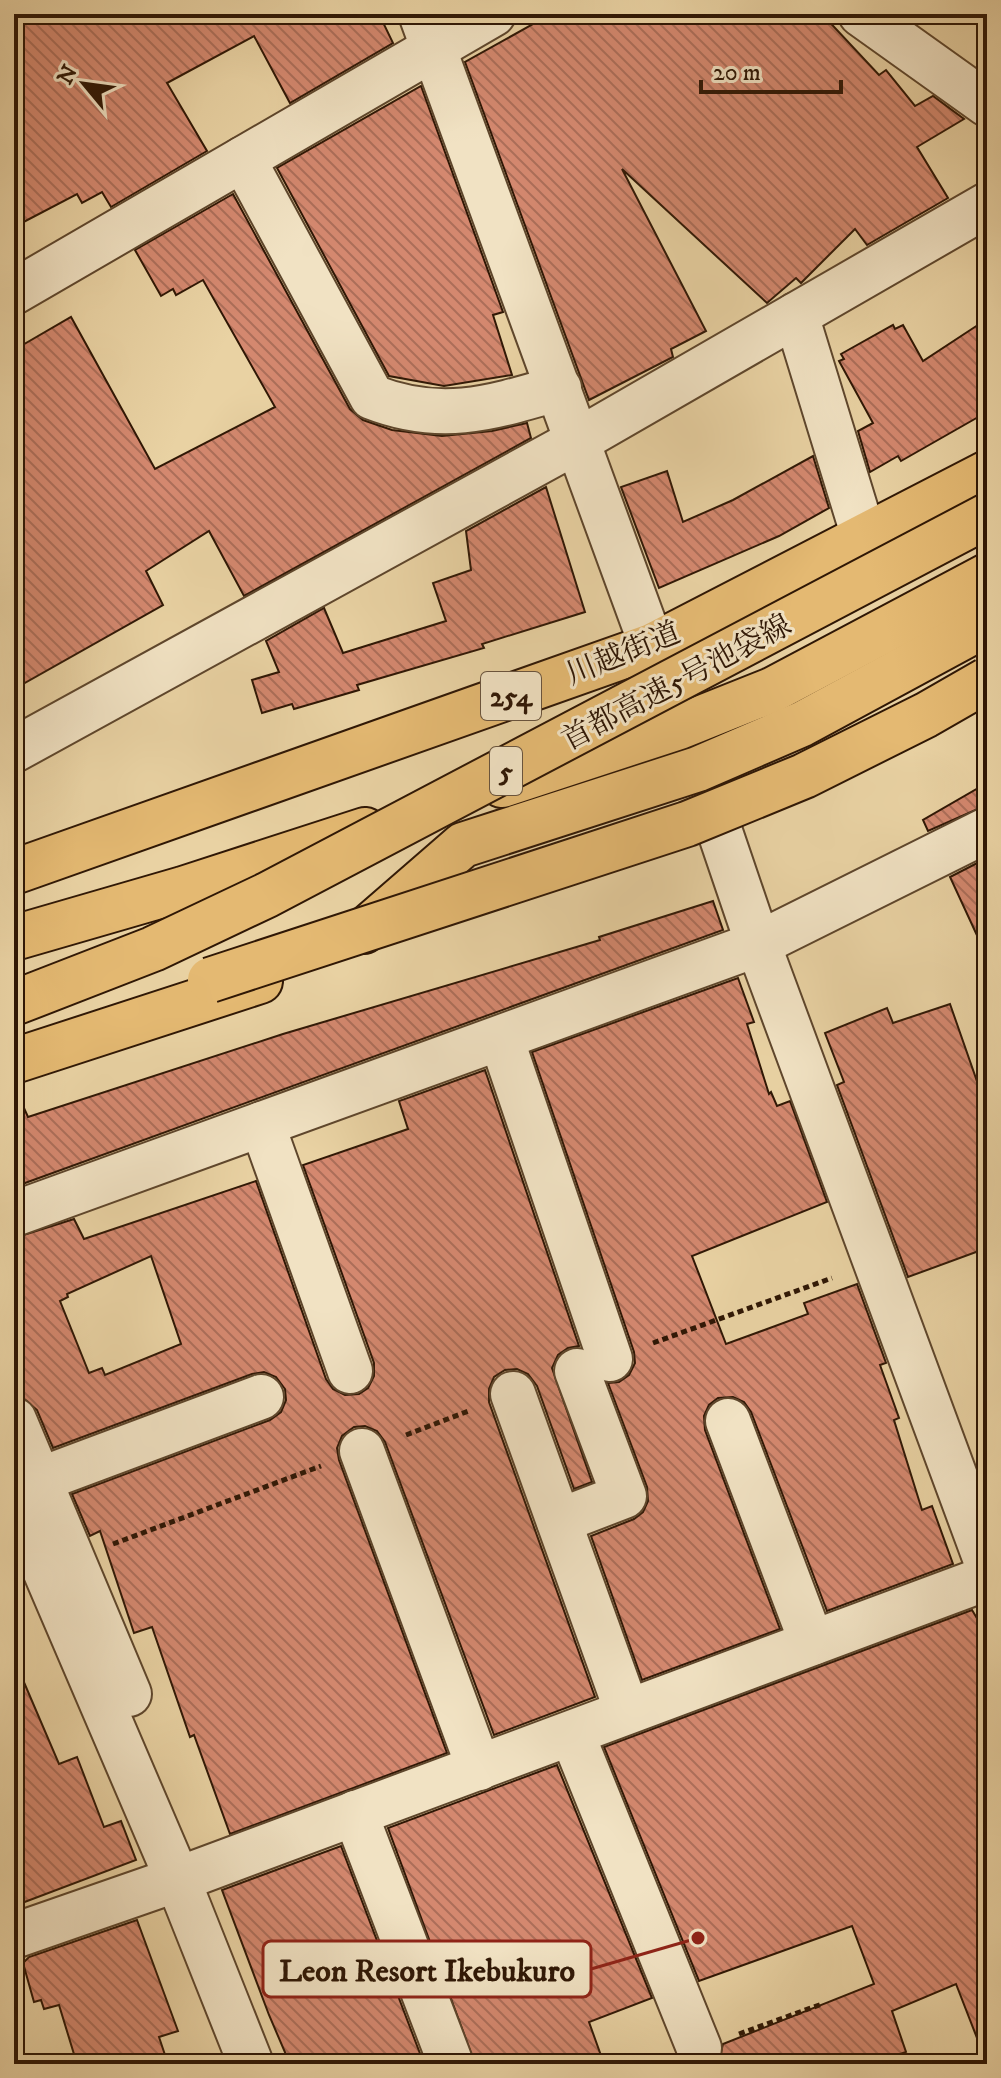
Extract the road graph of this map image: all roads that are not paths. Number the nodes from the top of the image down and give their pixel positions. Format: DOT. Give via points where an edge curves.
graph roads {
  1 [pos="493,14"];
  2 [pos="861,14"];
  3 [pos="428,31"];
  4 [pos="987,104"];
  5 [pos="243,159"];
  6 [pos="987,205"];
  7 [pos="14,292"];
  8 [pos="796,315"];
  9 [pos="559,388"];
  10 [pos="579,440"];
  11 [pos="987,473"];
  12 [pos="987,516"];
  13 [pos="864,537"];
  14 [pos="987,576"];
  15 [pos="987,624"];
  16 [pos="652,646"];
  17 [pos="987,680"];
  18 [pos="987,698"];
  19 [pos="14,750"];
  20 [pos="987,830"];
  21 [pos="720,832"];
  22 [pos="14,872"];
  23 [pos="14,938"];
  24 [pos="758,944"];
  25 [pos="332,958"];
  26 [pos="14,1003"];
  27 [pos="501,1038"];
  28 [pos="14,1042"];
  29 [pos="14,1061"];
  30 [pos="262,1124"];
  31 [pos="14,1214"];
  32 [pos="350,1371"];
  33 [pos="513,1394"];
  34 [pos="261,1397"];
  35 [pos="14,1420"];
  36 [pos="728,1421"];
  37 [pos="362,1451"];
  38 [pos="26,1489"];
  39 [pos="559,1521"];
  40 [pos="987,1563"];
  41 [pos="987,1578"];
  42 [pos="812,1643"];
  43 [pos="627,1711"];
  44 [pos="572,1734"];
  45 [pos="479,1768"];
  46 [pos="355,1813"];
  47 [pos="188,1875"];
  48 [pos="14,1936"];
  49 [pos="699,2048"];
  50 [pos="251,2064"];
  51 [pos="451,2064"];
  1 -- 3 [label="street"];
  2 -- 4 [label="street"];
  3 -- 5 [label="street"];
  3 -- 9 [label="street"];
  5 -- 7 [label="street"];
  5 -- 9 [label="street" via="372,397 405,410 481,411"];
  6 -- 8 [label="street"];
  8 -- 10 [label="street"];
  8 -- 13 [label="street"];
  9 -- 10 [label="street"];
  10 -- 16 [label="street"];
  10 -- 19 [label="street"];
  11 -- 13 [label="highway, 川越街道 / 254"];
  12 -- 26 [label="highway, 首都高速5号池袋線 / 5, bridge" via="267,895 153,949"];
  13 -- 16 [label="highway, 川越街道 / 254"];
  14 -- 23 [label="highway, bridge" via="772,690 679,727 183,889"];
  15 -- 25 [label="highway, bridge" via="802,724 698,769 463,845"];
  16 -- 22 [label="highway, 川越街道 / 254"];
  17 -- 28 [label="highway, bridge" via="804,776 687,824"];
  18 -- 21 [label="highway" via="808,795"];
  20 -- 24 [label="street"];
  21 -- 24 [label="street"];
  21 -- 25 [label="highway"];
  24 -- 27 [label="street"];
  24 -- 40 [label="street"];
  25 -- 29 [label="highway"];
  27 -- 30 [label="street"];
  27 -- 39 [label="street" via="594,1365 624,1496"];
  30 -- 31 [label="street"];
  30 -- 32 [label="street"];
  33 -- 39 [label="street"];
  34 -- 38 [label="street"];
  35 -- 38 [label="street"];
  36 -- 42 [label="street"];
  37 -- 45 [label="street"];
  38 -- 47 [label="street"];
  38 -- 47 [label="street" via="74,1559"];
  39 -- 43 [label="street"];
  41 -- 42 [label="street"];
  42 -- 43 [label="street"];
  43 -- 44 [label="street"];
  44 -- 45 [label="street"];
  44 -- 49 [label="street"];
  45 -- 46 [label="street"];
  46 -- 47 [label="street"];
  46 -- 51 [label="street"];
  47 -- 48 [label="street"];
  47 -- 50 [label="street"];
}
